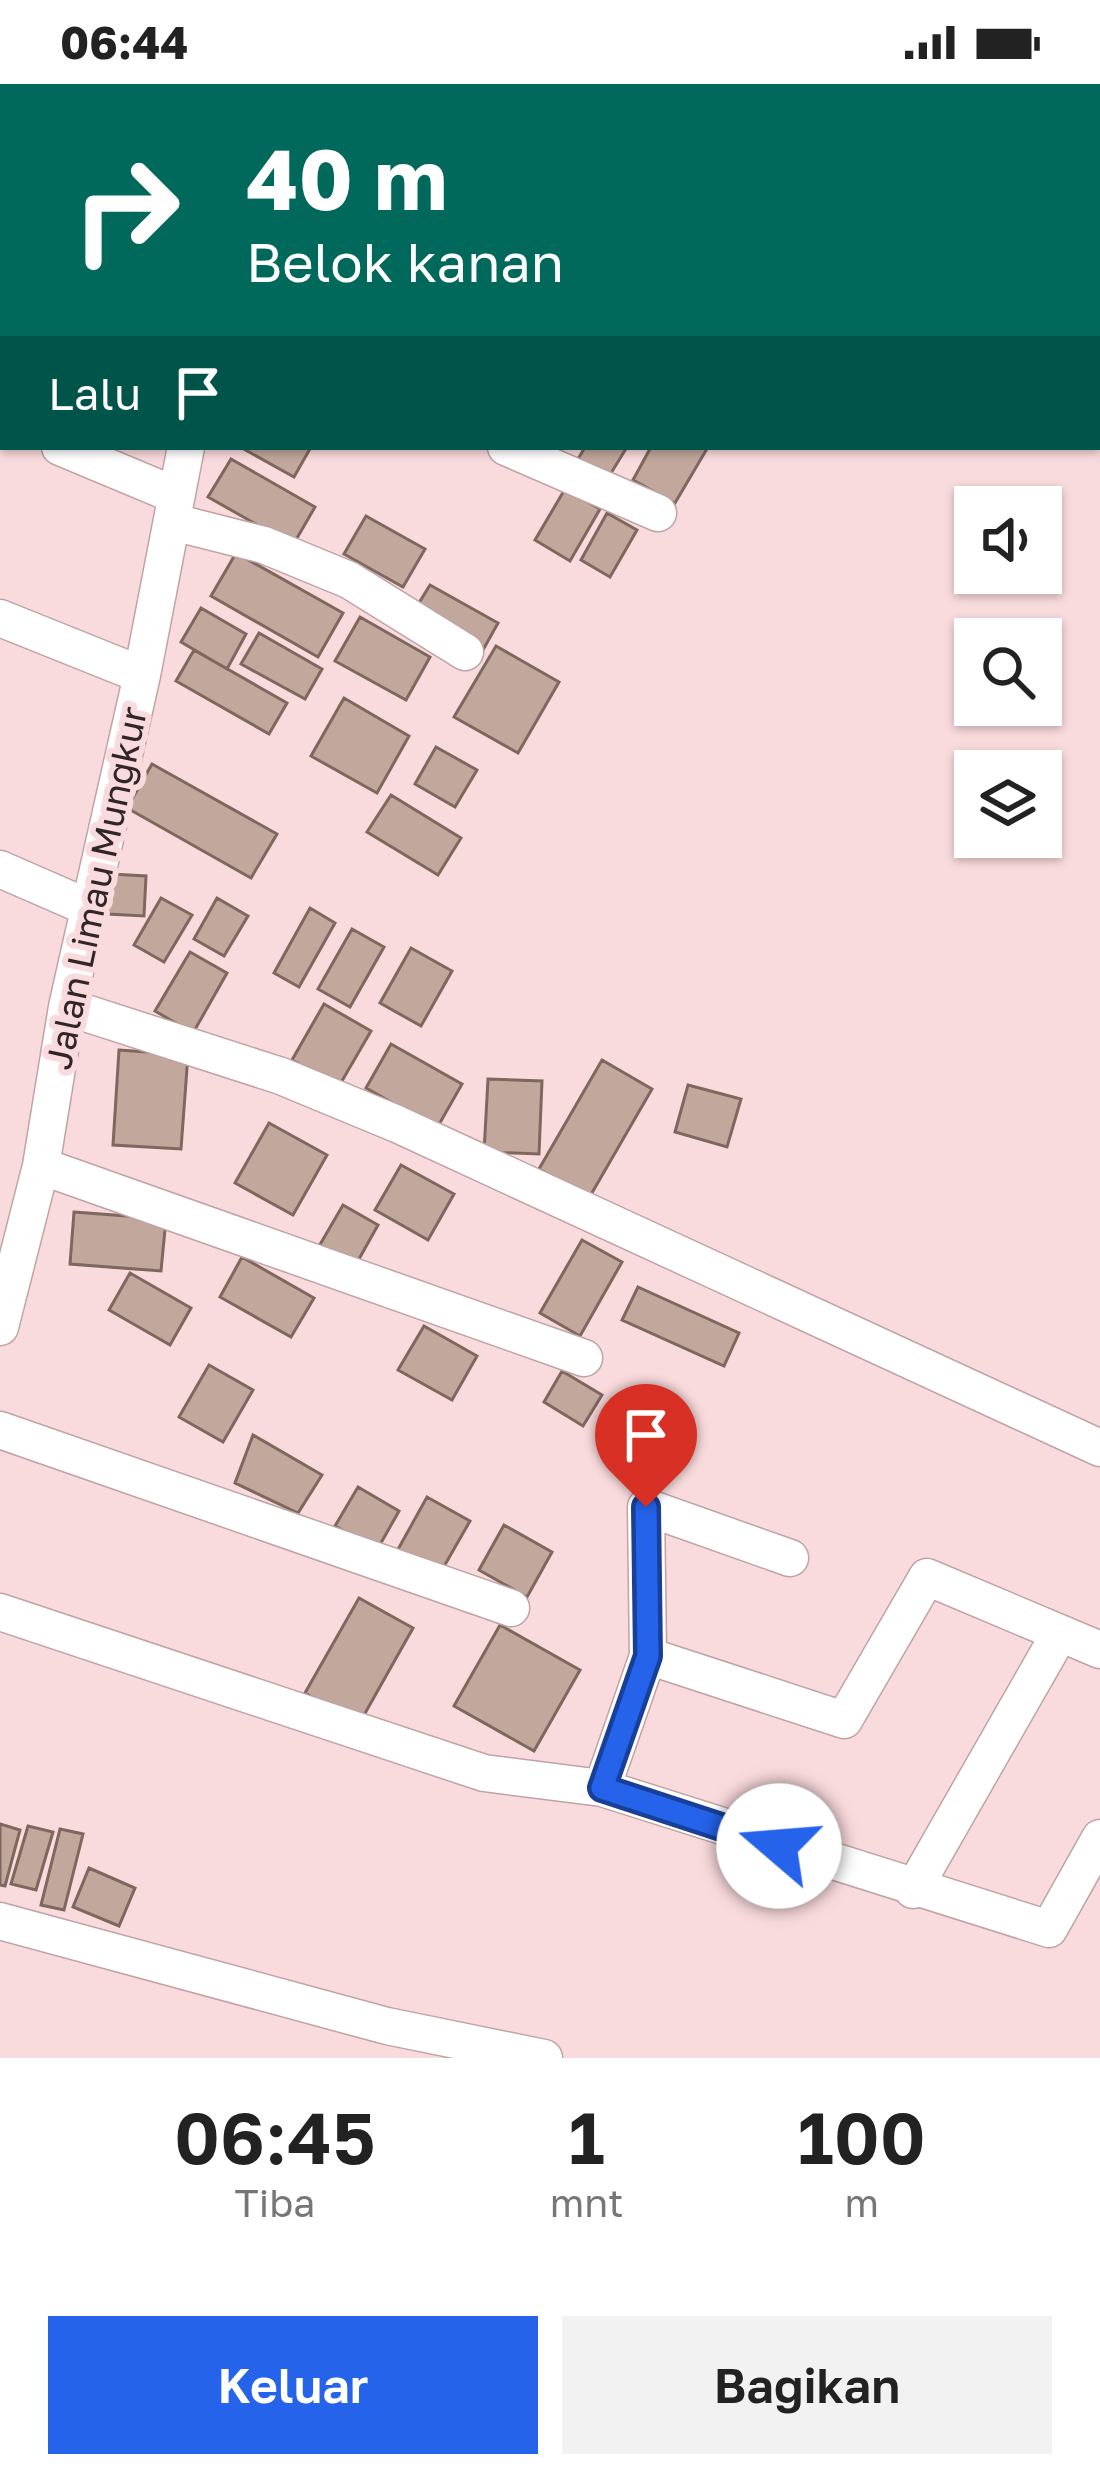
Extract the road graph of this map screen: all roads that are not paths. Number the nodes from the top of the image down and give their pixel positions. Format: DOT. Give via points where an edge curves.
graph roads {
  1 [pos="66,450"];
  2 [pos="185,450"];
  3 [pos="513,450"];
  4 [pos="174,508"];
  5 [pos="658,513"];
  6 [pos="0,618"];
  7 [pos="466,652"];
  8 [pos="142,676"];
  9 [pos="0,869"];
  10 [pos="87,907"];
  11 [pos="67,1007"];
  12 [pos="41,1166"];
  13 [pos="12,1215"];
  14 [pos="0,1327"];
  15 [pos="584,1358"];
  16 [pos="0,1430"];
  17 [pos="1100,1448"];
  18 [pos="790,1558"];
  19 [pos="511,1608"];
  20 [pos="0,1612"];
  21 [pos="1060,1633"];
  22 [pos="1100,1650"];
  23 [pos="648,1656"];
  24 [pos="602,1788"];
  25 [pos="1100,1838"];
  26 [pos="913,1890"];
  27 [pos="0,1921"];
  28 [pos="544,2058"];
  1 -- 4 [label="street"];
  2 -- 4 [label="street, Jalan Limau Mungkur"];
  3 -- 5 [label="street"];
  4 -- 7 [label="street" via="349,580"];
  4 -- 8 [label="street, Jalan Limau Mungkur"];
  6 -- 8 [label="street"];
  8 -- 10 [label="street, Jalan Limau Mungkur"];
  9 -- 10 [label="street"];
  10 -- 11 [label="street, Jalan Limau Mungkur"];
  11 -- 12 [label="street, Jalan Limau Mungkur"];
  11 -- 17 [label="street" via="281,1076 397,1124"];
  12 -- 13 [label="street, Jalan Limau Mungkur"];
  12 -- 15 [label="street"];
  13 -- 14 [label="street, Jalan Limau Mungkur"];
  16 -- 19 [label="street"];
  18 -- 23 [label="street" via="646,1507"];
  20 -- 24 [label="street" via="484,1773"];
  21 -- 22 [label="street"];
  21 -- 23 [label="street" via="927,1577 844,1720"];
  21 -- 26 [label="street"];
  23 -- 24 [label="street"];
  24 -- 26 [label="street"];
  25 -- 26 [label="street" via="1048,1929"];
  27 -- 28 [label="street" via="319,2009"];
}
